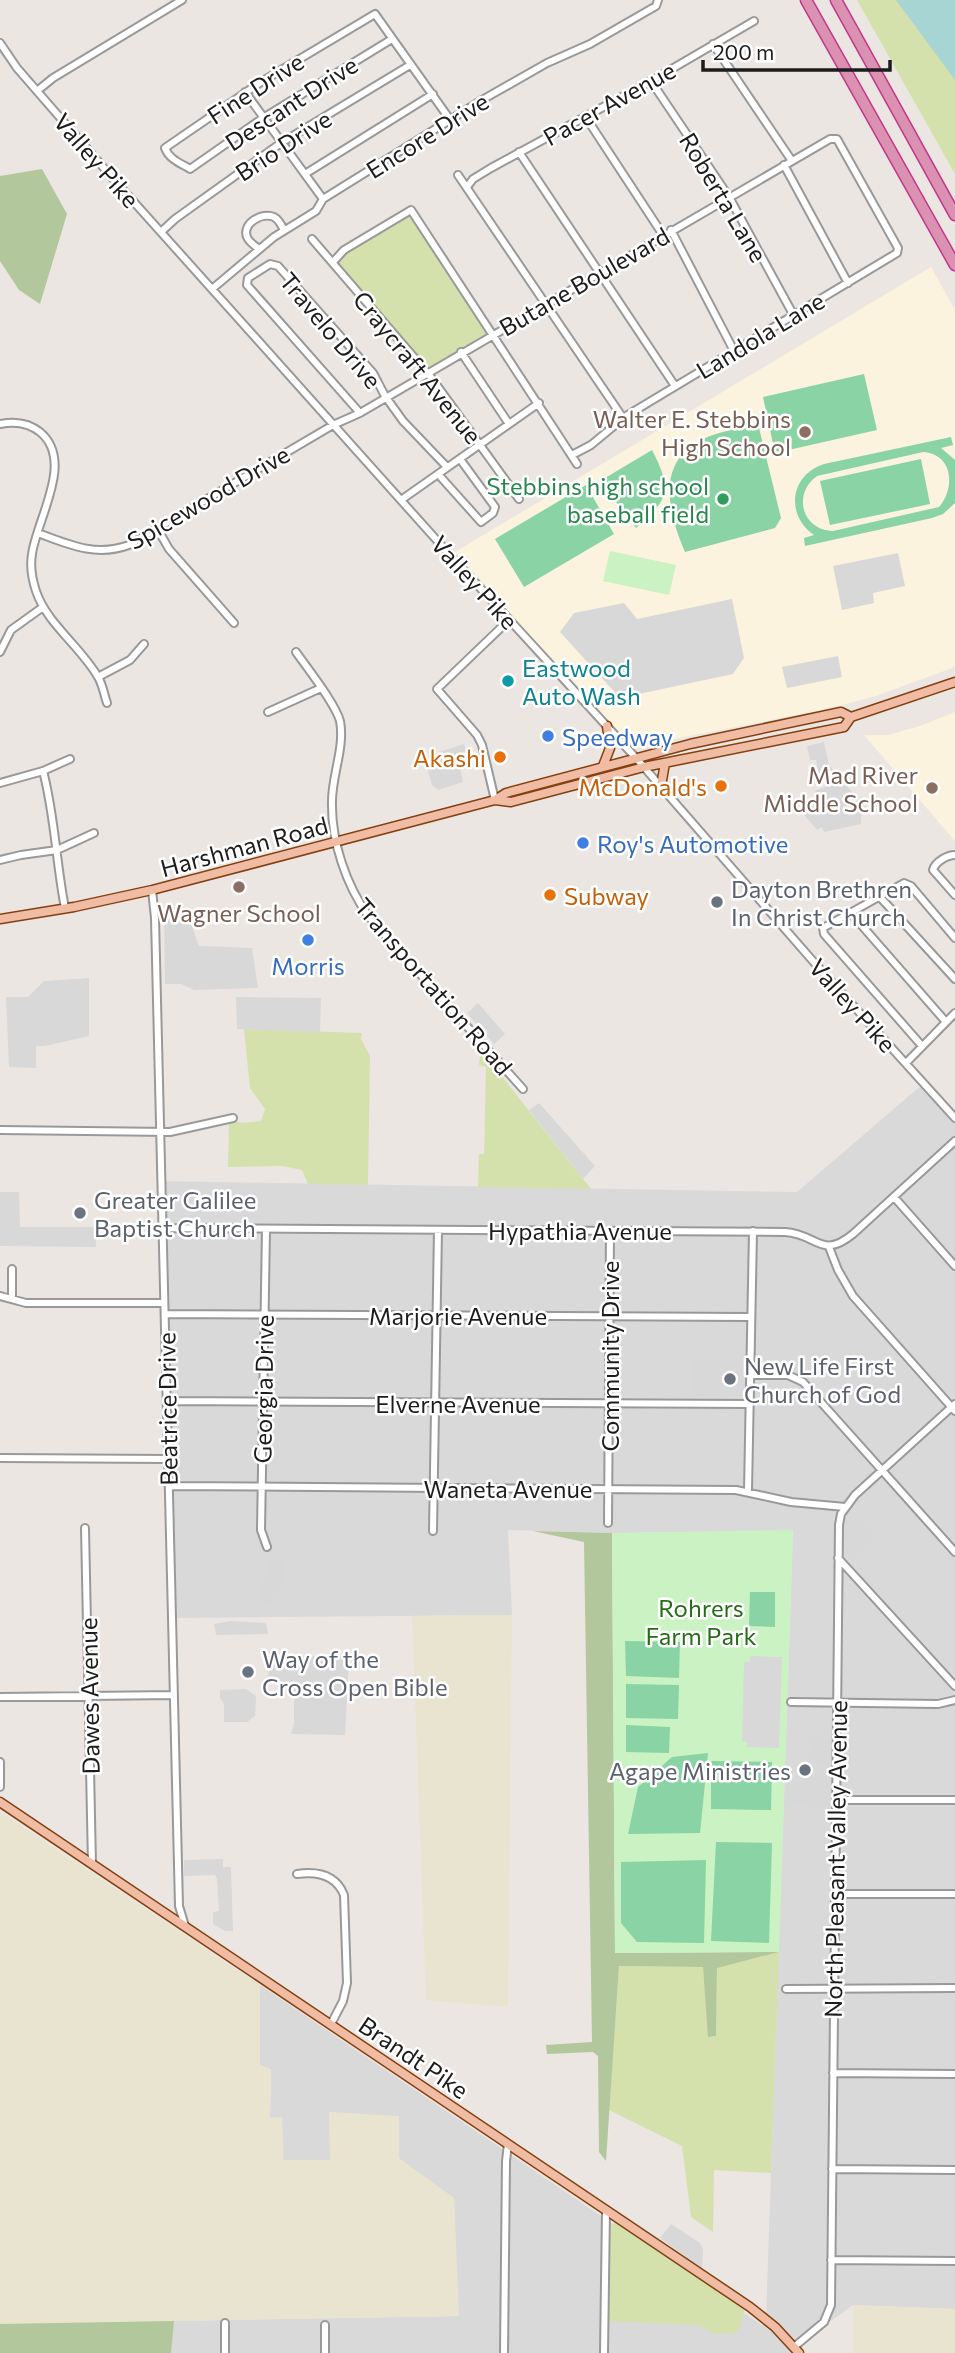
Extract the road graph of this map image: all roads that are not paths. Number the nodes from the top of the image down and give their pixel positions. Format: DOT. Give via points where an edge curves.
graph roads {
  1 [pos="182,0"];
  2 [pos="806,0"];
  3 [pos="836,0"];
  4 [pos="658,1"];
  5 [pos="754,21"];
  6 [pos="392,39"];
  7 [pos="0,43"];
  8 [pos="713,44"];
  9 [pos="410,65"];
  10 [pos="651,81"];
  11 [pos="37,91"];
  12 [pos="245,92"];
  13 [pos="433,94"];
  14 [pos="585,116"];
  15 [pos="263,118"];
  16 [pos="451,121"];
  17 [pos="281,143"];
  18 [pos="519,152"];
  19 [pos="792,161"];
  20 [pos="784,165"];
  21 [pos="190,169"];
  22 [pos="305,174"];
  23 [pos="458,175"];
  24 [pos="467,187"];
  25 [pos="729,197"];
  26 [pos="323,199"];
  27 [pos="955,215"];
  28 [pos="284,230"];
  29 [pos="671,230"];
  30 [pos="162,232"];
  31 [pos="663,235"];
  32 [pos="312,239"];
  33 [pos="260,249"];
  34 [pos="897,253"];
  35 [pos="333,262"];
  36 [pos="955,265"];
  37 [pos="599,272"];
  38 [pos="848,283"];
  39 [pos="212,289"];
  40 [pos="545,303"];
  41 [pos="794,316"];
  42 [pos="492,334"];
  43 [pos="734,351"];
  44 [pos="461,352"];
  45 [pos="426,373"];
  46 [pos="676,386"];
  47 [pos="385,396"];
  48 [pos="539,403"];
  49 [pos="360,413"];
  50 [pos="623,418"];
  51 [pos="0,424"];
  52 [pos="509,424"];
  53 [pos="333,425"];
  54 [pos="481,444"];
  55 [pos="572,455"];
  56 [pos="460,459"];
  57 [pos="578,464"];
  58 [pos="447,467"];
  59 [pos="438,474"];
  60 [pos="519,499"];
  61 [pos="401,500"];
  62 [pos="157,528"];
  63 [pos="38,533"];
  64 [pos="43,607"];
  65 [pos="509,620"];
  66 [pos="233,623"];
  67 [pos="144,644"];
  68 [pos="0,652"];
  69 [pos="296,652"];
  70 [pos="98,677"];
  71 [pos="955,682"];
  72 [pos="320,688"];
  73 [pos="107,703"];
  74 [pos="268,712"];
  75 [pos="851,717"];
  76 [pos="607,726"];
  77 [pos="636,758"];
  78 [pos="70,759"];
  79 [pos="665,763"];
  80 [pos="603,766"];
  81 [pos="644,767"];
  82 [pos="43,771"];
  83 [pos="0,783"];
  84 [pos="661,786"];
  85 [pos="495,800"];
  86 [pos="94,833"];
  87 [pos="337,841"];
  88 [pos="57,850"];
  89 [pos="955,855"];
  90 [pos="0,860"];
  91 [pos="152,890"];
  92 [pos="955,895"];
  93 [pos="879,896"];
  94 [pos="65,908"];
  95 [pos="850,912"];
  96 [pos="0,919"];
  97 [pos="955,938"];
  98 [pos="955,979"];
  99 [pos="955,1013"];
  100 [pos="946,1022"];
  101 [pos="922,1046"];
  102 [pos="906,1063"];
  103 [pos="523,1089"];
  104 [pos="233,1118"];
  105 [pos="955,1118"];
  106 [pos="0,1130"];
  107 [pos="160,1132"];
  108 [pos="955,1141"];
  109 [pos="894,1197"];
  110 [pos="162,1228"];
  111 [pos="265,1229"];
  112 [pos="438,1230"];
  113 [pos="610,1231"];
  114 [pos="753,1231"];
  115 [pos="829,1247"];
  116 [pos="955,1266"];
  117 [pos="12,1269"];
  118 [pos="0,1296"];
  119 [pos="12,1299"];
  120 [pos="164,1303"];
  121 [pos="165,1314"];
  122 [pos="264,1315"];
  123 [pos="437,1315"];
  124 [pos="609,1316"];
  125 [pos="751,1317"];
  126 [pos="750,1375"];
  127 [pos="167,1401"];
  128 [pos="263,1401"];
  129 [pos="436,1402"];
  130 [pos="609,1403"];
  131 [pos="750,1404"];
  132 [pos="954,1408"];
  133 [pos="0,1458"];
  134 [pos="168,1459"];
  135 [pos="882,1470"];
  136 [pos="169,1486"];
  137 [pos="262,1486"];
  138 [pos="435,1488"];
  139 [pos="608,1489"];
  140 [pos="748,1491"];
  141 [pos="845,1507"];
  142 [pos="608,1523"];
  143 [pos="85,1528"];
  144 [pos="433,1531"];
  145 [pos="267,1547"];
  146 [pos="955,1552"];
  147 [pos="838,1557"];
  148 [pos="955,1686"];
  149 [pos="174,1695"];
  150 [pos="0,1697"];
  151 [pos="89,1697"];
  152 [pos="955,1700"];
  153 [pos="791,1702"];
  154 [pos="836,1703"];
  155 [pos="0,1762"];
  156 [pos="0,1787"];
  157 [pos="836,1800"];
  158 [pos="955,1801"];
  159 [pos="0,1802"];
  160 [pos="92,1864"];
  161 [pos="298,1874"];
  162 [pos="835,1894"];
  163 [pos="955,1894"];
  164 [pos="185,1926"];
  165 [pos="834,1988"];
  166 [pos="955,1988"];
  167 [pos="786,1989"];
  168 [pos="331,2024"];
  169 [pos="833,2073"];
  170 [pos="955,2074"];
  171 [pos="508,2144"];
  172 [pos="832,2169"];
  173 [pos="955,2170"];
  174 [pos="606,2210"];
  175 [pos="831,2260"];
  176 [pos="955,2261"];
  177 [pos="225,2323"];
  178 [pos="325,2325"];
  179 [pos="797,2350"];
  180 [pos="225,2353"];
  181 [pos="325,2353"];
  182 [pos="504,2353"];
  183 [pos="604,2353"];
  1 -- 11 [label="street"];
  2 -- 36 [label="highway"];
  3 -- 27 [label="highway"];
  4 -- 16 [label="street, Encore Drive"];
  5 -- 8 [label="street, Pacer Avenue"];
  6 -- 9 [label="street"];
  6 -- 12 [label="street, Fine Drive" via="375,14"];
  6 -- 15 [label="street, Descant Drive"];
  7 -- 11 [label="street, Valley Pike"];
  8 -- 10 [label="street, Pacer Avenue"];
  8 -- 19 [label="street"];
  9 -- 13 [label="street"];
  9 -- 17 [label="street, Brio Drive"];
  10 -- 14 [label="street, Pacer Avenue"];
  10 -- 25 [label="street, Roberta Lane"];
  11 -- 30 [label="street, Valley Pike"];
  12 -- 15 [label="street"];
  12 -- 21 [label="street, Fine Drive" via="165,148"];
  13 -- 16 [label="street"];
  13 -- 22 [label="street"];
  14 -- 18 [label="street, Pacer Avenue"];
  14 -- 31 [label="street"];
  15 -- 17 [label="street"];
  15 -- 21 [label="street, Descant Drive"];
  16 -- 26 [label="street, Encore Drive"];
  17 -- 22 [label="street"];
  17 -- 30 [label="street, Brio Drive"];
  18 -- 24 [label="street, Pacer Avenue"];
  18 -- 37 [label="street"];
  19 -- 20 [label="street, Butane Boulevard"];
  19 -- 34 [label="street, Butane Boulevard" via="830,139 839,141"];
  20 -- 25 [label="street, Butane Boulevard"];
  20 -- 38 [label="street"];
  22 -- 26 [label="street"];
  23 -- 24 [label="street"];
  24 -- 40 [label="street"];
  25 -- 29 [label="street, Butane Boulevard"];
  25 -- 41 [label="street, Roberta Lane"];
  26 -- 28 [label="street, Encore Drive" via="316,211"];
  28 -- 33 [label="street, Encore Drive"];
  28 -- 33 [label="street" via="272,216 254,219 246,234"];
  29 -- 31 [label="street, Butane Boulevard"];
  29 -- 43 [label="street"];
  30 -- 39 [label="street, Valley Pike"];
  31 -- 37 [label="street, Butane Boulevard"];
  32 -- 35 [label="street, Craycraft Avenue"];
  33 -- 39 [label="street, Encore Drive"];
  34 -- 38 [label="street, Landola Lane"];
  35 -- 42 [label="street" via="344,250 411,210"];
  35 -- 45 [label="street, Craycraft Avenue"];
  37 -- 40 [label="street, Butane Boulevard"];
  37 -- 46 [label="street"];
  38 -- 41 [label="street, Landola Lane"];
  39 -- 53 [label="street, Valley Pike"];
  40 -- 42 [label="street, Butane Boulevard"];
  40 -- 50 [label="street"];
  41 -- 43 [label="street, Landola Lane"];
  42 -- 44 [label="street, Butane Boulevard"];
  42 -- 48 [label="street"];
  43 -- 46 [label="street, Landola Lane"];
  44 -- 45 [label="street, Butane Boulevard"];
  44 -- 52 [label="street"];
  45 -- 47 [label="street, Butane Boulevard"];
  45 -- 54 [label="street, Craycraft Avenue"];
  46 -- 50 [label="street, Landola Lane"];
  47 -- 49 [label="street, Butane Boulevard"];
  47 -- 49 [label="street, Travelo Drive" via="373,373 275,265 248,278 247,285"];
  47 -- 58 [label="street, Travelo Drive"];
  48 -- 52 [label="street"];
  48 -- 55 [label="street"];
  49 -- 53 [label="street, Butane Boulevard"];
  50 -- 55 [label="street, Landola Lane"];
  51 -- 63 [label="street" via="32,427 46,437 54,452 54,477"];
  52 -- 54 [label="street"];
  53 -- 61 [label="street, Valley Pike"];
  53 -- 62 [label="street, Spicewood Drive"];
  54 -- 56 [label="street"];
  54 -- 60 [label="street, Craycraft Avenue"];
  55 -- 57 [label="street"];
  56 -- 58 [label="street"];
  56 -- 59 [label="street" via="495,507 481,522"];
  58 -- 59 [label="street"];
  59 -- 61 [label="street"];
  61 -- 65 [label="street, Valley Pike"];
  62 -- 63 [label="street, Spicewood Drive" via="129,545 107,551 92,551"];
  62 -- 66 [label="street" via="169,549"];
  63 -- 64 [label="street" via="31,564"];
  64 -- 68 [label="street" via="11,630"];
  64 -- 70 [label="street"];
  65 -- 76 [label="street, Valley Pike"];
  65 -- 85 [label="street" via="437,689 477,735"];
  67 -- 70 [label="street" via="130,660"];
  69 -- 72 [label="street, Transportation Road"];
  70 -- 73 [label="street"];
  71 -- 75 [label="main road, Harshman Road"];
  72 -- 74 [label="street"];
  72 -- 87 [label="street, Transportation Road" via="340,720 332,801"];
  75 -- 77 [label="main road, Harshman Road" via="841,712"];
  75 -- 79 [label="main road, Harshman Road" via="844,727"];
  76 -- 77 [label="street, Valley Pike"];
  76 -- 80 [label="main road" via="610,748"];
  77 -- 80 [label="main road, Harshman Road"];
  77 -- 81 [label="street, Valley Pike"];
  78 -- 82 [label="street"];
  79 -- 81 [label="main road, Harshman Road"];
  79 -- 84 [label="main road"];
  80 -- 85 [label="main road, Harshman Road"];
  81 -- 84 [label="street, Valley Pike"];
  81 -- 85 [label="main road, Harshman Road" via="511,802"];
  82 -- 83 [label="street"];
  82 -- 88 [label="street"];
  84 -- 102 [label="street, Valley Pike"];
  85 -- 87 [label="main road, Harshman Road"];
  86 -- 88 [label="street"];
  87 -- 91 [label="main road, Harshman Road"];
  87 -- 103 [label="street, Transportation Road" via="350,884 369,917"];
  88 -- 90 [label="street"];
  88 -- 94 [label="street"];
  89 -- 92 [label="street" via="933,870"];
  91 -- 94 [label="main road, Harshman Road"];
  91 -- 107 [label="street, Beatrice Drive"];
  93 -- 95 [label="street"];
  93 -- 97 [label="street" via="904,883 911,886"];
  93 -- 98 [label="street"];
  94 -- 96 [label="main road, Harshman Road"];
  95 -- 100 [label="street"];
  95 -- 101 [label="street" via="825,926 824,934"];
  99 -- 100 [label="street"];
  100 -- 101 [label="street"];
  101 -- 102 [label="street"];
  102 -- 105 [label="street, Valley Pike"];
  104 -- 107 [label="street"];
  106 -- 107 [label="street"];
  107 -- 110 [label="street, Beatrice Drive"];
  108 -- 109 [label="street"];
  109 -- 115 [label="street" via="840,1244"];
  109 -- 116 [label="street"];
  110 -- 111 [label="street, Hypathia Avenue"];
  110 -- 120 [label="street, Beatrice Drive"];
  111 -- 112 [label="street, Hypathia Avenue"];
  111 -- 122 [label="street, Georgia Drive"];
  112 -- 113 [label="street, Hypathia Avenue"];
  112 -- 123 [label="street"];
  113 -- 114 [label="street, Hypathia Avenue"];
  113 -- 124 [label="street, Community Drive"];
  114 -- 115 [label="street, Hypathia Avenue" via="791,1232"];
  114 -- 125 [label="street"];
  115 -- 132 [label="street" via="853,1296"];
  117 -- 119 [label="street"];
  118 -- 119 [label="street"];
  119 -- 120 [label="street" via="26,1303"];
  120 -- 121 [label="street, Beatrice Drive"];
  121 -- 122 [label="street, Marjorie Avenue"];
  121 -- 127 [label="street, Beatrice Drive"];
  122 -- 123 [label="street, Marjorie Avenue"];
  122 -- 128 [label="street, Georgia Drive"];
  123 -- 124 [label="street, Marjorie Avenue"];
  123 -- 129 [label="street"];
  124 -- 125 [label="street, Marjorie Avenue"];
  124 -- 130 [label="street, Community Drive"];
  125 -- 126 [label="street"];
  126 -- 131 [label="street"];
  126 -- 135 [label="street" via="798,1378"];
  127 -- 128 [label="street, Elverne Avenue"];
  127 -- 134 [label="street, Beatrice Drive"];
  128 -- 129 [label="street, Elverne Avenue"];
  128 -- 137 [label="street, Georgia Drive"];
  129 -- 130 [label="street, Elverne Avenue"];
  129 -- 138 [label="street"];
  130 -- 131 [label="street, Elverne Avenue"];
  130 -- 139 [label="street, Community Drive"];
  131 -- 140 [label="street"];
  132 -- 135 [label="street"];
  133 -- 134 [label="street"];
  134 -- 136 [label="street, Beatrice Drive"];
  135 -- 141 [label="street"];
  135 -- 146 [label="street"];
  136 -- 137 [label="street, Waneta Avenue"];
  136 -- 149 [label="street, Beatrice Drive"];
  137 -- 138 [label="street, Waneta Avenue"];
  137 -- 145 [label="street, Georgia Drive" via="261,1530"];
  138 -- 139 [label="street, Waneta Avenue"];
  138 -- 144 [label="street"];
  139 -- 140 [label="street, Waneta Avenue"];
  139 -- 142 [label="street, Community Drive"];
  140 -- 141 [label="street, Waneta Avenue" via="791,1502"];
  141 -- 147 [label="street, North Pleasant Valley Avenue"];
  143 -- 151 [label="street, Dawes Avenue"];
  147 -- 148 [label="street"];
  147 -- 154 [label="street, North Pleasant Valley Avenue"];
  149 -- 151 [label="street"];
  149 -- 164 [label="street, Beatrice Drive" via="179,1906"];
  150 -- 151 [label="street"];
  151 -- 160 [label="street, Dawes Avenue"];
  152 -- 154 [label="street" via="938,1704"];
  153 -- 154 [label="street"];
  154 -- 157 [label="street, North Pleasant Valley Avenue"];
  155 -- 156 [label="street"];
  157 -- 158 [label="street"];
  157 -- 162 [label="street, North Pleasant Valley Avenue"];
  159 -- 160 [label="main road, Brandt Pike"];
  160 -- 164 [label="main road, Brandt Pike"];
  161 -- 168 [label="street" via="329,1876 344,1895 347,1983"];
  162 -- 163 [label="street"];
  162 -- 165 [label="street, North Pleasant Valley Avenue"];
  164 -- 168 [label="main road, Brandt Pike"];
  165 -- 166 [label="street"];
  165 -- 167 [label="street"];
  165 -- 169 [label="street, North Pleasant Valley Avenue"];
  168 -- 171 [label="main road, Brandt Pike"];
  169 -- 170 [label="street"];
  169 -- 172 [label="street, North Pleasant Valley Avenue"];
  171 -- 174 [label="main road, Brandt Pike"];
  171 -- 182 [label="street"];
  172 -- 173 [label="street"];
  172 -- 175 [label="street, North Pleasant Valley Avenue"];
  174 -- 179 [label="main road, Brandt Pike" via="750,2307"];
  174 -- 183 [label="street"];
  175 -- 176 [label="street"];
  175 -- 179 [label="street, North Pleasant Valley Avenue" via="830,2311"];
  177 -- 180 [label="street"];
  178 -- 181 [label="street"];
}
